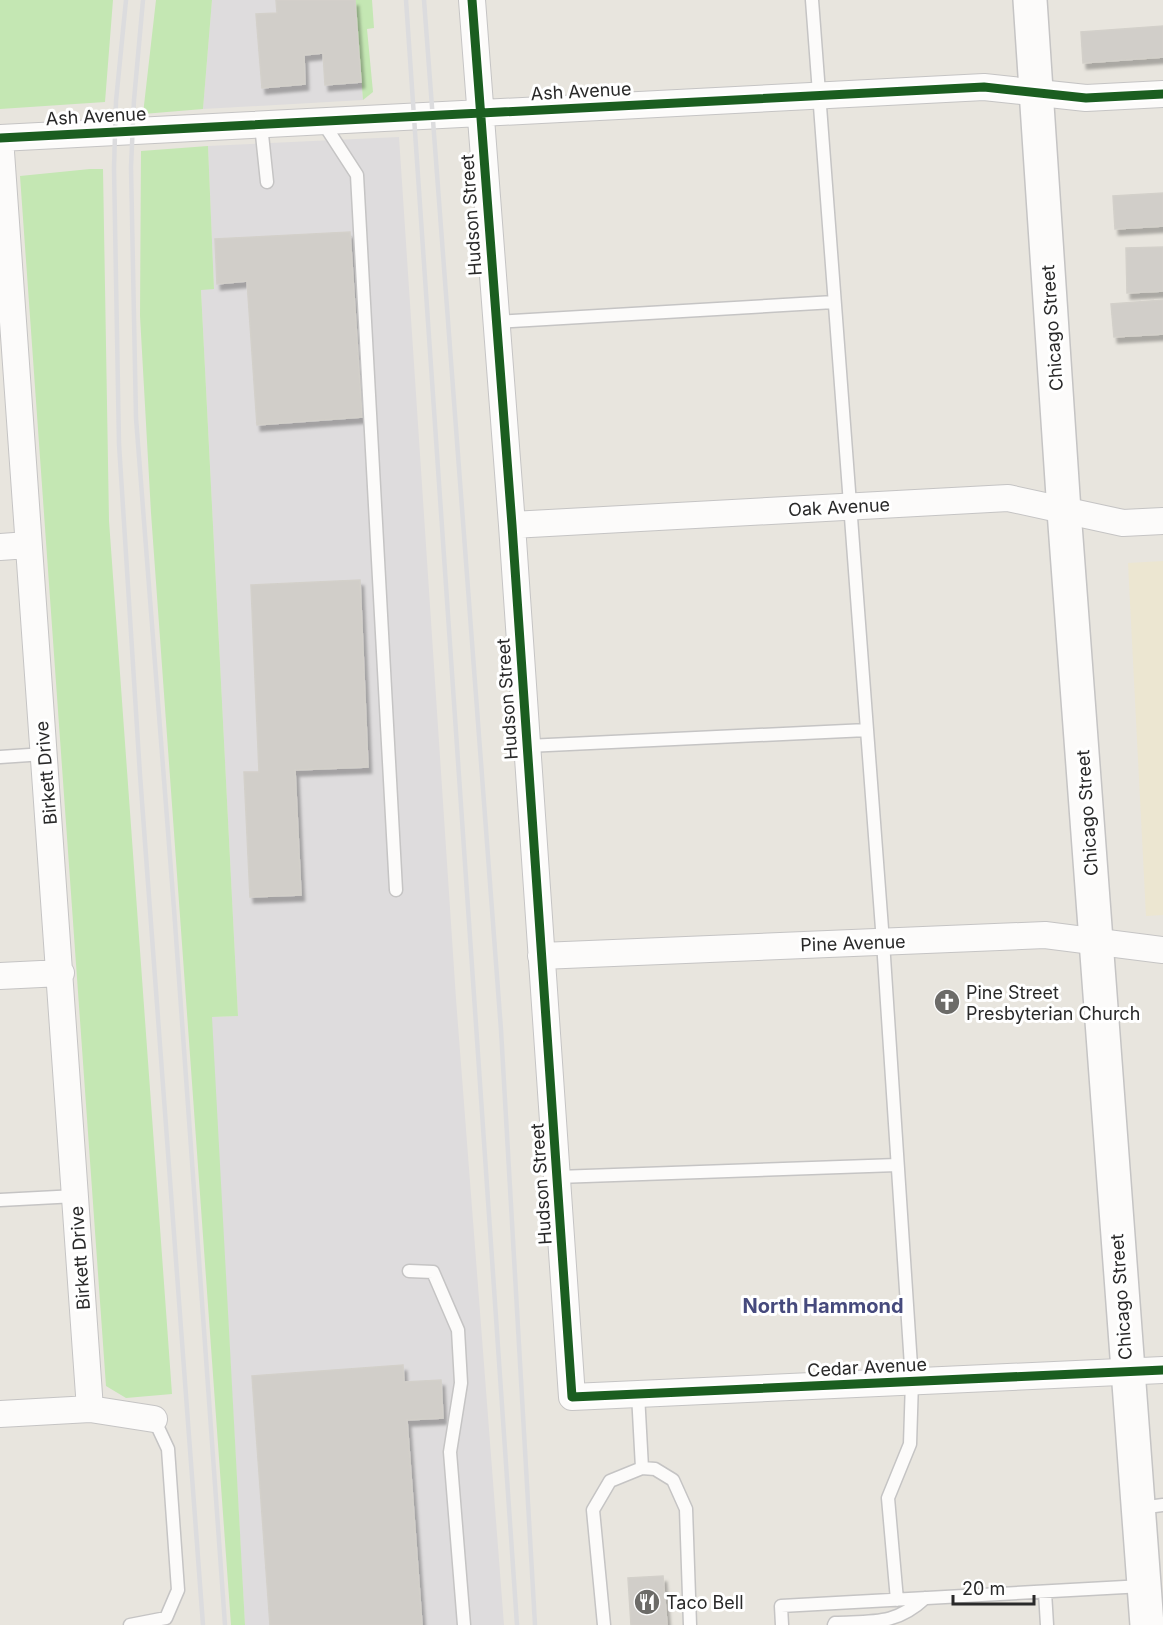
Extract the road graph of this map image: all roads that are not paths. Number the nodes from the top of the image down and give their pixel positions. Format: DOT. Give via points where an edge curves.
graph roads {
  1 [pos="472,0"];
  2 [pos="812,0"];
  3 [pos="1030,0"];
  4 [pos="1037,92"];
  5 [pos="1163,94"];
  6 [pos="819,96"];
  7 [pos="480,113"];
  8 [pos="322,122"];
  9 [pos="261,125"];
  10 [pos="0,138"];
  11 [pos="267,182"];
  12 [pos="834,302"];
  13 [pos="496,322"];
  14 [pos="7,340"];
  15 [pos="850,507"];
  16 [pos="1064,511"];
  17 [pos="1163,521"];
  18 [pos="512,525"];
  19 [pos="28,545"];
  20 [pos="0,547"];
  21 [pos="867,730"];
  22 [pos="527,746"];
  23 [pos="44,754"];
  24 [pos="0,757"];
  25 [pos="396,890"];
  26 [pos="883,942"];
  27 [pos="1097,942"];
  28 [pos="1163,950"];
  29 [pos="541,956"];
  30 [pos="61,973"];
  31 [pos="0,976"];
  32 [pos="897,1165"];
  33 [pos="557,1177"];
  34 [pos="76,1196"];
  35 [pos="0,1200"];
  36 [pos="409,1271"];
  37 [pos="1163,1370"];
  38 [pos="1126,1372"];
  39 [pos="912,1381"];
  40 [pos="638,1394"];
  41 [pos="573,1397"];
  42 [pos="90,1409"];
  43 [pos="0,1414"];
  44 [pos="154,1419"];
  45 [pos="642,1468"];
  46 [pos="1150,1507"];
  47 [pos="1144,1586"];
  48 [pos="1045,1592"];
  49 [pos="926,1598"];
  50 [pos="897,1599"];
  51 [pos="831,1624"];
  52 [pos="130,1625"];
  53 [pos="464,1625"];
  54 [pos="604,1625"];
  55 [pos="690,1625"];
  56 [pos="782,1625"];
  57 [pos="1047,1625"];
  58 [pos="1147,1625"];
  1 -- 7 [label="street, Hudson Street"];
  2 -- 6 [label="lane"];
  3 -- 4 [label="main road, Chicago Street"];
  4 -- 5 [label="street, Ash Avenue" via="1086,98"];
  4 -- 6 [label="street, Ash Avenue" via="984,87"];
  4 -- 16 [label="main road, Chicago Street"];
  6 -- 7 [label="street, Ash Avenue"];
  6 -- 12 [label="lane"];
  7 -- 8 [label="street, Ash Avenue"];
  7 -- 13 [label="street, Hudson Street"];
  8 -- 9 [label="street, Ash Avenue"];
  8 -- 25 [label="lane" via="357,175"];
  9 -- 10 [label="street, Ash Avenue"];
  9 -- 11 [label="lane"];
  10 -- 14 [label="street, Birkett Drive"];
  12 -- 13 [label="lane"];
  12 -- 15 [label="lane"];
  13 -- 18 [label="street, Hudson Street"];
  14 -- 19 [label="street, Birkett Drive"];
  15 -- 16 [label="street, Oak Avenue" via="1008,498"];
  15 -- 18 [label="street, Oak Avenue"];
  15 -- 21 [label="lane"];
  16 -- 17 [label="street, Oak Avenue" via="1123,523"];
  16 -- 27 [label="main road, Chicago Street"];
  18 -- 22 [label="street, Hudson Street"];
  19 -- 20 [label="street"];
  19 -- 23 [label="street, Birkett Drive"];
  21 -- 22 [label="lane"];
  21 -- 26 [label="lane"];
  22 -- 29 [label="street, Hudson Street"];
  23 -- 24 [label="lane"];
  23 -- 30 [label="street, Birkett Drive"];
  26 -- 27 [label="street, Pine Avenue" via="1045,935"];
  26 -- 29 [label="street, Pine Avenue"];
  26 -- 32 [label="lane"];
  27 -- 28 [label="street, Pine Avenue"];
  27 -- 38 [label="main road, Chicago Street"];
  29 -- 33 [label="street, Hudson Street"];
  30 -- 31 [label="street"];
  30 -- 34 [label="street, Birkett Drive"];
  32 -- 33 [label="lane"];
  32 -- 39 [label="lane"];
  33 -- 41 [label="street, Hudson Street"];
  34 -- 35 [label="lane"];
  34 -- 42 [label="street, Birkett Drive"];
  36 -- 53 [label="lane" via="433,1272 458,1330 461,1383 450,1452"];
  37 -- 38 [label="street, Cedar Avenue"];
  38 -- 39 [label="street, Cedar Avenue"];
  38 -- 46 [label="main road, Chicago Street"];
  39 -- 40 [label="street, Cedar Avenue"];
  39 -- 50 [label="lane" via="910,1444 888,1498"];
  40 -- 41 [label="street, Cedar Avenue"];
  40 -- 45 [label="lane"];
  42 -- 43 [label="street"];
  42 -- 44 [label="street"];
  44 -- 52 [label="lane" via="168,1449 178,1590 166,1618"];
  45 -- 54 [label="lane" via="610,1481 593,1510"];
  45 -- 55 [label="lane" via="655,1469 673,1480 686,1509"];
  46 -- 47 [label="main road, Chicago Street"];
  47 -- 48 [label="lane"];
  47 -- 58 [label="main road, Chicago Street"];
  48 -- 49 [label="lane"];
  48 -- 57 [label="lane"];
  49 -- 50 [label="lane"];
  49 -- 51 [label="lane" via="894,1619"];
  50 -- 56 [label="lane" via="781,1606"];
}
